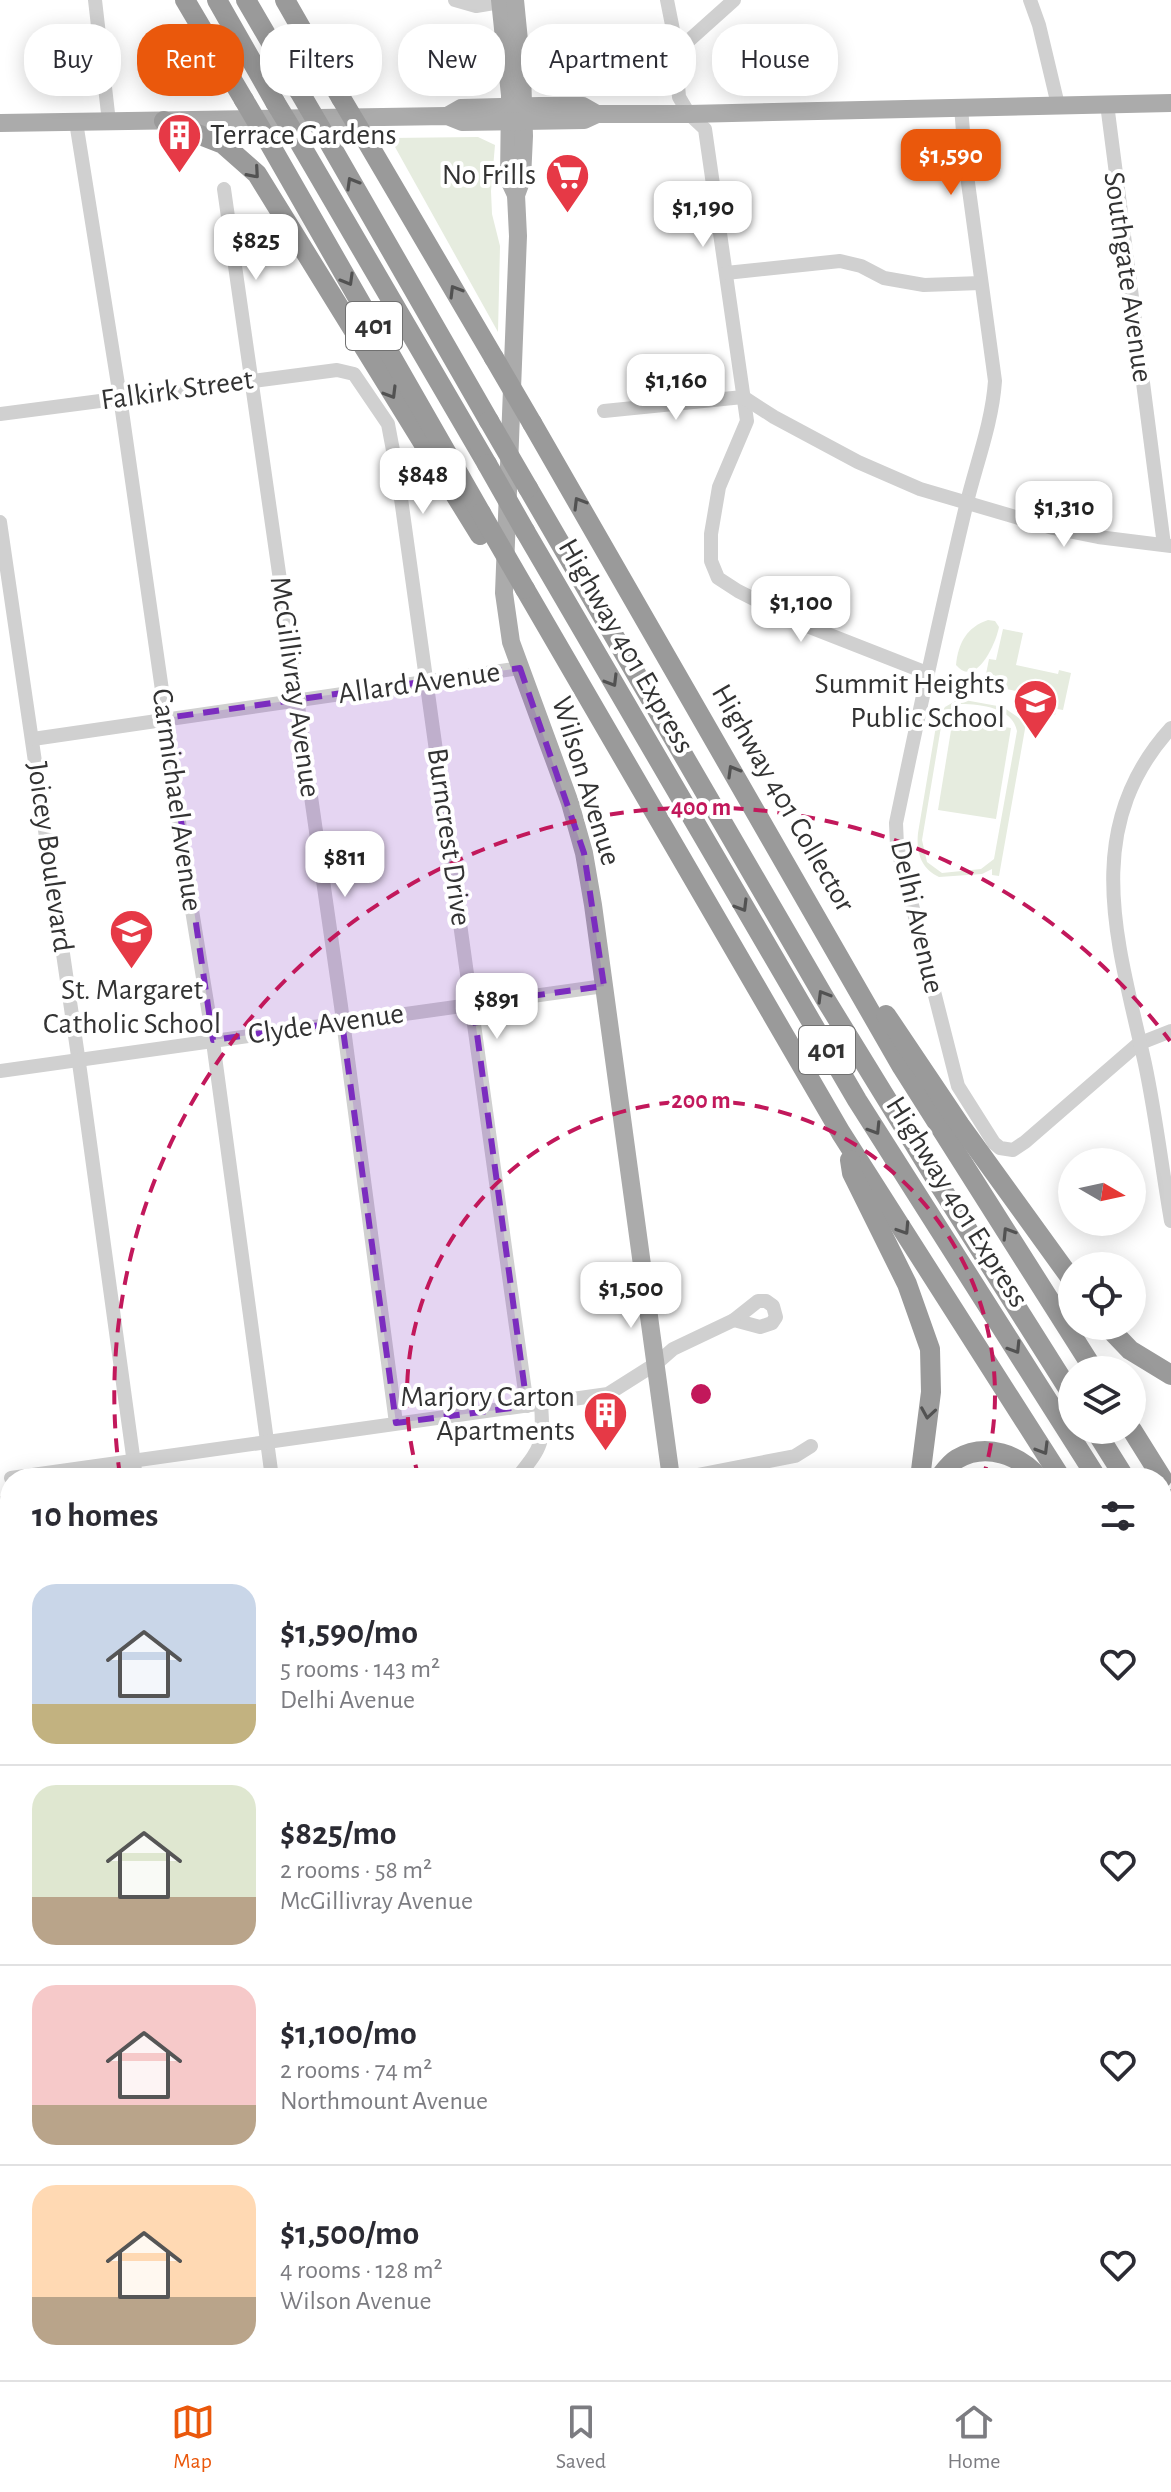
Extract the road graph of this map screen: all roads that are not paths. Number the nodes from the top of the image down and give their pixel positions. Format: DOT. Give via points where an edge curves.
graph roads {
  1 [pos="95,0"];
  2 [pos="185,0"];
  3 [pos="217,0"];
  4 [pos="246,0"];
  5 [pos="455,0"];
  6 [pos="667,0"];
  7 [pos="734,0"];
  8 [pos="1030,0"];
  9 [pos="505,1"];
  10 [pos="290,5"];
  11 [pos="671,24"];
  12 [pos="696,34"];
  13 [pos="679,96"];
  14 [pos="1171,103"];
  15 [pos="1107,104"];
  16 [pos="1058,105"];
  17 [pos="961,107"];
  18 [pos="516,114"];
  19 [pos="689,114"];
  20 [pos="164,121"];
  21 [pos="76,122"];
  22 [pos="109,122"];
  23 [pos="0,123"];
  24 [pos="224,189"];
  25 [pos="726,273"];
  26 [pos="981,283"];
  27 [pos="354,374"];
  28 [pos="250,380"];
  29 [pos="120,397"];
  30 [pos="743,397"];
  31 [pos="604,411"];
  32 [pos="0,414"];
  33 [pos="966,504"];
  34 [pos="0,522"];
  35 [pos="1,542"];
  36 [pos="1167,545"];
  37 [pos="526,595"];
  38 [pos="520,668"];
  39 [pos="927,673"];
  40 [pos="428,682"];
  41 [pos="298,700"];
  42 [pos="166,718"];
  43 [pos="1171,728"];
  44 [pos="33,739"];
  45 [pos="841,961"];
  46 [pos="604,986"];
  47 [pos="472,1004"];
  48 [pos="343,1022"];
  49 [pos="1171,1031"];
  50 [pos="213,1040"];
  51 [pos="1138,1044"];
  52 [pos="79,1059"];
  53 [pos="0,1071"];
  54 [pos="846,1140"];
  55 [pos="1171,1221"];
  56 [pos="1058,1261"];
  57 [pos="734,1320"];
  58 [pos="1120,1340"];
  59 [pos="1085,1356"];
  60 [pos="657,1363"];
  61 [pos="1058,1373"];
  62 [pos="1171,1375"];
  63 [pos="534,1405"];
  64 [pos="396,1423"];
  65 [pos="267,1442"];
  66 [pos="1104,1444"];
  67 [pos="1140,1444"];
  68 [pos="811,1446"];
  69 [pos="135,1468"];
  70 [pos="144,1468"];
  71 [pos="271,1468"];
  72 [pos="525,1468"];
  73 [pos="670,1468"];
  74 [pos="733,1468"];
  75 [pos="921,1468"];
  76 [pos="948,1468"];
  77 [pos="1027,1468"];
  78 [pos="1055,1468"];
  79 [pos="1091,1468"];
  80 [pos="1119,1468"];
  81 [pos="1154,1468"];
  1 -- 22 [label="street"];
  2 -- 37 [label="highway, 401, one-way, bridge"];
  3 -- 79 [label="highway, Highway 401 Express / 401, one-way, bridge" via="857,1100"];
  61 -- 4 [label="highway, Highway 401 Express / 401, one-way, bridge" via="804,964"];
  5 -- 9 [label="street" via="476,6"];
  6 -- 11 [label="street"];
  7 -- 12 [label="street"];
  8 -- 16 [label="street"];
  9 -- 18 [label="main road, Wilson Avenue"];
  45 -- 10 [label="highway, Highway 401 Collector / 401, one-way, bridge"];
  13 -- 19 [label="street"];
  14 -- 15 [label="main road"];
  15 -- 16 [label="main road"];
  15 -- 36 [label="street, Southgate Avenue"];
  16 -- 17 [label="main road"];
  17 -- 19 [label="main road"];
  17 -- 26 [label="street, Delhi Avenue"];
  18 -- 19 [label="main road" via="584,120 597,114"];
  18 -- 20 [label="main road" via="462,122 447,116"];
  18 -- 38 [label="main road, Wilson Avenue" via="522,179 516,195 504,593"];
  19 -- 25 [label="street" via="705,129"];
  20 -- 22 [label="main road"];
  20 -- 37 [label="highway, one-way" via="223,144 257,174 480,535"];
  21 -- 22 [label="main road"];
  21 -- 23 [label="main road"];
  21 -- 29 [label="street, Carmichael Avenue"];
  24 -- 28 [label="street, McGillivray Avenue"];
  25 -- 26 [label="street" via="840,261 884,278 924,285"];
  25 -- 30 [label="street"];
  26 -- 33 [label="street, Delhi Avenue" via="994,403"];
  27 -- 28 [label="street, Falkirk Street" via="337,370"];
  27 -- 40 [label="street, Burncrest Drive" via="388,424"];
  28 -- 29 [label="street, Falkirk Street"];
  28 -- 41 [label="street, McGillivray Avenue"];
  29 -- 32 [label="street, Falkirk Street"];
  29 -- 42 [label="street, Carmichael Avenue"];
  30 -- 31 [label="street"];
  30 -- 33 [label="street" via="858,462"];
  30 -- 39 [label="street" via="747,421 719,487 711,534 711,561 718,578 807,626"];
  33 -- 36 [label="street" via="1053,528"];
  33 -- 39 [label="street, Delhi Avenue"];
  34 -- 35 [label="street, Joicey Boulevard"];
  35 -- 44 [label="street, Joicey Boulevard"];
  37 -- 54 [label="highway, 401"];
  38 -- 40 [label="street, Allard Avenue"];
  38 -- 46 [label="main road, Wilson Avenue" via="580,840"];
  39 -- 51 [label="street, Delhi Avenue" via="896,823 897,846 958,1086 1000,1148 1013,1150"];
  40 -- 41 [label="street, Allard Avenue"];
  40 -- 47 [label="street, Burncrest Drive"];
  41 -- 42 [label="street, Allard Avenue"];
  41 -- 48 [label="street, McGillivray Avenue"];
  42 -- 44 [label="street, Allard Avenue"];
  42 -- 50 [label="street, Carmichael Avenue"];
  43 -- 51 [label="street" via="1137,775 1114,850 1113,908"];
  44 -- 52 [label="street, Joicey Boulevard"];
  45 -- 56 [label="highway" via="882,1009"];
  59 -- 45 [label="highway, Highway 401 Collector / 401, one-way"];
  46 -- 47 [label="street, Clyde Avenue"];
  46 -- 60 [label="main road, Wilson Avenue"];
  47 -- 48 [label="street, Clyde Avenue"];
  47 -- 63 [label="street, Burncrest Drive"];
  48 -- 50 [label="street, Clyde Avenue"];
  48 -- 64 [label="street, McGillivray Avenue"];
  49 -- 51 [label="street"];
  50 -- 52 [label="street, Clyde Avenue"];
  50 -- 65 [label="street, Carmichael Avenue"];
  51 -- 55 [label="street"];
  52 -- 53 [label="street, Clyde Avenue"];
  52 -- 69 [label="street, Joicey Boulevard"];
  54 -- 75 [label="highway, one-way" via="852,1173 907,1284 930,1349 931,1392"];
  54 -- 78 [label="highway, 401, one-way"];
  57 -- 60 [label="street" via="673,1349"];
  58 -- 62 [label="highway"];
  60 -- 63 [label="street" via="608,1394"];
  60 -- 73 [label="main road, Wilson Avenue"];
  63 -- 64 [label="street"];
  63 -- 72 [label="street, Burncrest Drive" via="544,1437"];
  64 -- 65 [label="street"];
  65 -- 70 [label="street"];
  65 -- 71 [label="street, Carmichael Avenue"];
  66 -- 80 [label="highway"];
  67 -- 81 [label="highway"];
  68 -- 74 [label="street" via="795,1456"];
  76 -- 77 [label="highway" via="957,1459 989,1452 1011,1454"];
}
